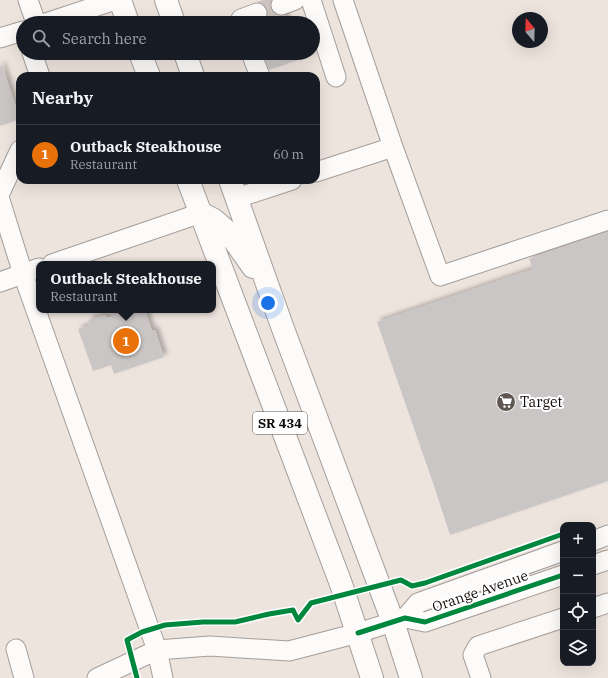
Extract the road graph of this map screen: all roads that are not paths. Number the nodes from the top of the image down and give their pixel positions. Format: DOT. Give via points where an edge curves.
graph roads {
  1 [pos="28,0"];
  2 [pos="115,0"];
  3 [pos="120,0"];
  4 [pos="166,0"];
  5 [pos="311,0"];
  6 [pos="344,0"];
  7 [pos="34,16"];
  8 [pos="67,16"];
  9 [pos="126,16"];
  10 [pos="172,16"];
  11 [pos="316,16"];
  12 [pos="320,28"];
  13 [pos="16,33"];
  14 [pos="0,38"];
  15 [pos="34,60"];
  16 [pos="142,60"];
  17 [pos="187,60"];
  18 [pos="254,60"];
  19 [pos="39,72"];
  20 [pos="147,72"];
  21 [pos="192,72"];
  22 [pos="259,72"];
  23 [pos="336,77"];
  24 [pos="393,147"];
  25 [pos="16,161"];
  26 [pos="320,171"];
  27 [pos="190,184"];
  28 [pos="266,184"];
  29 [pos="233,189"];
  30 [pos="1,203"];
  31 [pos="201,213"];
  32 [pos="608,220"];
  33 [pos="61,261"];
  34 [pos="31,271"];
  35 [pos="0,282"];
  36 [pos="36,286"];
  37 [pos="269,289"];
  38 [pos="45,313"];
  39 [pos="608,535"];
  40 [pos="596,540"];
  41 [pos="560,552"];
  42 [pos="608,560"];
  43 [pos="596,564"];
  44 [pos="560,576"];
  45 [pos="608,603"];
  46 [pos="596,607"];
  47 [pos="560,619"];
  48 [pos="399,620"];
  49 [pos="358,633"];
  50 [pos="16,649"];
  51 [pos="157,650"];
  52 [pos="24,678"];
  53 [pos="97,678"];
  54 [pos="163,678"];
  55 [pos="372,678"];
  56 [pos="411,678"];
  57 [pos="481,678"];
  1 -- 7 [label="street"];
  2 -- 8 [label="street"];
  3 -- 9 [label="main road"];
  4 -- 10 [label="main road"];
  5 -- 11 [label="street"];
  6 -- 24 [label="street"];
  12 -- 23 [label="street"];
  13 -- 14 [label="street"];
  15 -- 19 [label="street"];
  16 -- 20 [label="main road"];
  17 -- 21 [label="main road"];
  18 -- 22 [label="street"];
  24 -- 26 [label="street"];
  24 -- 32 [label="street" via="440,276"];
  25 -- 30 [label="street"];
  27 -- 31 [label="main road, SR 434"];
  28 -- 29 [label="street"];
  29 -- 37 [label="main road, SR 434"];
  30 -- 34 [label="street"];
  31 -- 33 [label="street"];
  31 -- 37 [label="main road" via="229,233"];
  31 -- 49 [label="main road, SR 434"];
  34 -- 35 [label="street"];
  34 -- 36 [label="street"];
  37 -- 48 [label="main road, SR 434"];
  38 -- 51 [label="street"];
  39 -- 40 [label="street"];
  41 -- 48 [label="street, Orange Avenue" via="418,602"];
  42 -- 43 [label="street"];
  44 -- 48 [label="street, Orange Avenue" via="425,622"];
  45 -- 46 [label="street"];
  47 -- 57 [label="street" via="478,646 474,655"];
  48 -- 49 [label="street, Orange Avenue"];
  48 -- 56 [label="main road, SR 434"];
  49 -- 51 [label="street, Orange Avenue" via="289,651 210,646"];
  49 -- 55 [label="main road, SR 434"];
  50 -- 52 [label="street"];
  51 -- 53 [label="street"];
  51 -- 54 [label="street"];
}
